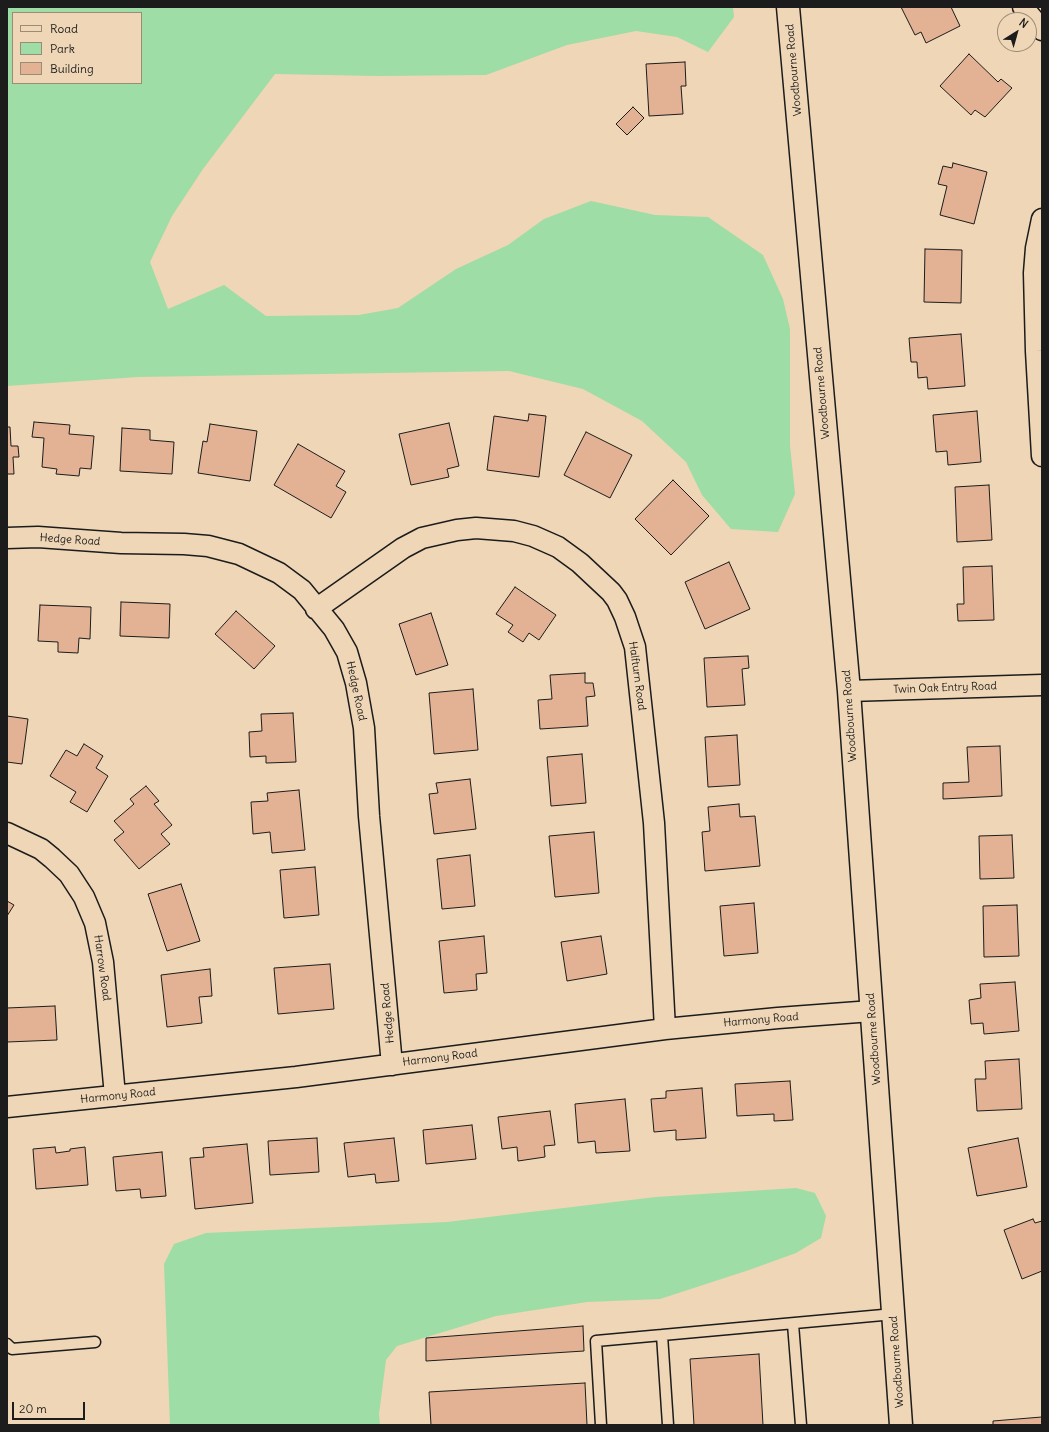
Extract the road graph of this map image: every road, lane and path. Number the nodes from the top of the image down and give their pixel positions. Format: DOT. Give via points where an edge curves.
graph roads {
  1 [pos="1022,7"];
  2 [pos="788,8"];
  3 [pos="1042,30"];
  4 [pos="1042,219"];
  5 [pos="1039,351"];
  6 [pos="1042,456"];
  7 [pos="7,538"];
  8 [pos="316,609"];
  9 [pos="1042,685"];
  10 [pos="849,691"];
  11 [pos="7,833"];
  12 [pos="872,1011"];
  13 [pos="665,1029"];
  14 [pos="392,1065"];
  15 [pos="115,1096"];
  16 [pos="7,1107"];
  17 [pos="894,1314"];
  18 [pos="793,1324"];
  19 [pos="662,1335"];
  20 [pos="95,1342"];
  21 [pos="7,1344"];
  22 [pos="601,1425"];
  23 [pos="668,1425"];
  24 [pos="800,1425"];
  25 [pos="901,1425"];
  1 -- 3 [label="street"];
  2 -- 10 [label="main road, Woodbourne Road"];
  4 -- 5 [label="street" via="1034,273"];
  5 -- 6 [label="street"];
  7 -- 8 [label="street, Hedge Road" via="38,537 208,546 239,554 279,573 302,590"];
  8 -- 13 [label="street, Halfturn Road" via="403,548 422,538 476,528 514,531 558,547 580,563 611,592 625,617 636,647 654,823"];
  8 -- 14 [label="street, Hedge Road" via="334,629 347,652 356,683 364,728 369,816"];
  9 -- 10 [label="street, Twin Oak Entry Road"];
  10 -- 12 [label="main road, Woodbourne Road"];
  11 -- 15 [label="street, Harrow Road" via="41,849 52,858 69,874 84,897 95,924 103,962"];
  12 -- 13 [label="street, Harmony Road"];
  12 -- 17 [label="main road, Woodbourne Road"];
  13 -- 14 [label="street, Harmony Road"];
  14 -- 15 [label="street, Harmony Road"];
  15 -- 16 [label="street, Harmony Road"];
  17 -- 18 [label="lane"];
  17 -- 25 [label="main road, Woodbourne Road"];
  18 -- 19 [label="lane"];
  18 -- 24 [label="lane"];
  19 -- 22 [label="lane" via="596,1341"];
  19 -- 23 [label="lane"];
  20 -- 21 [label="lane" via="12,1349"];
}
